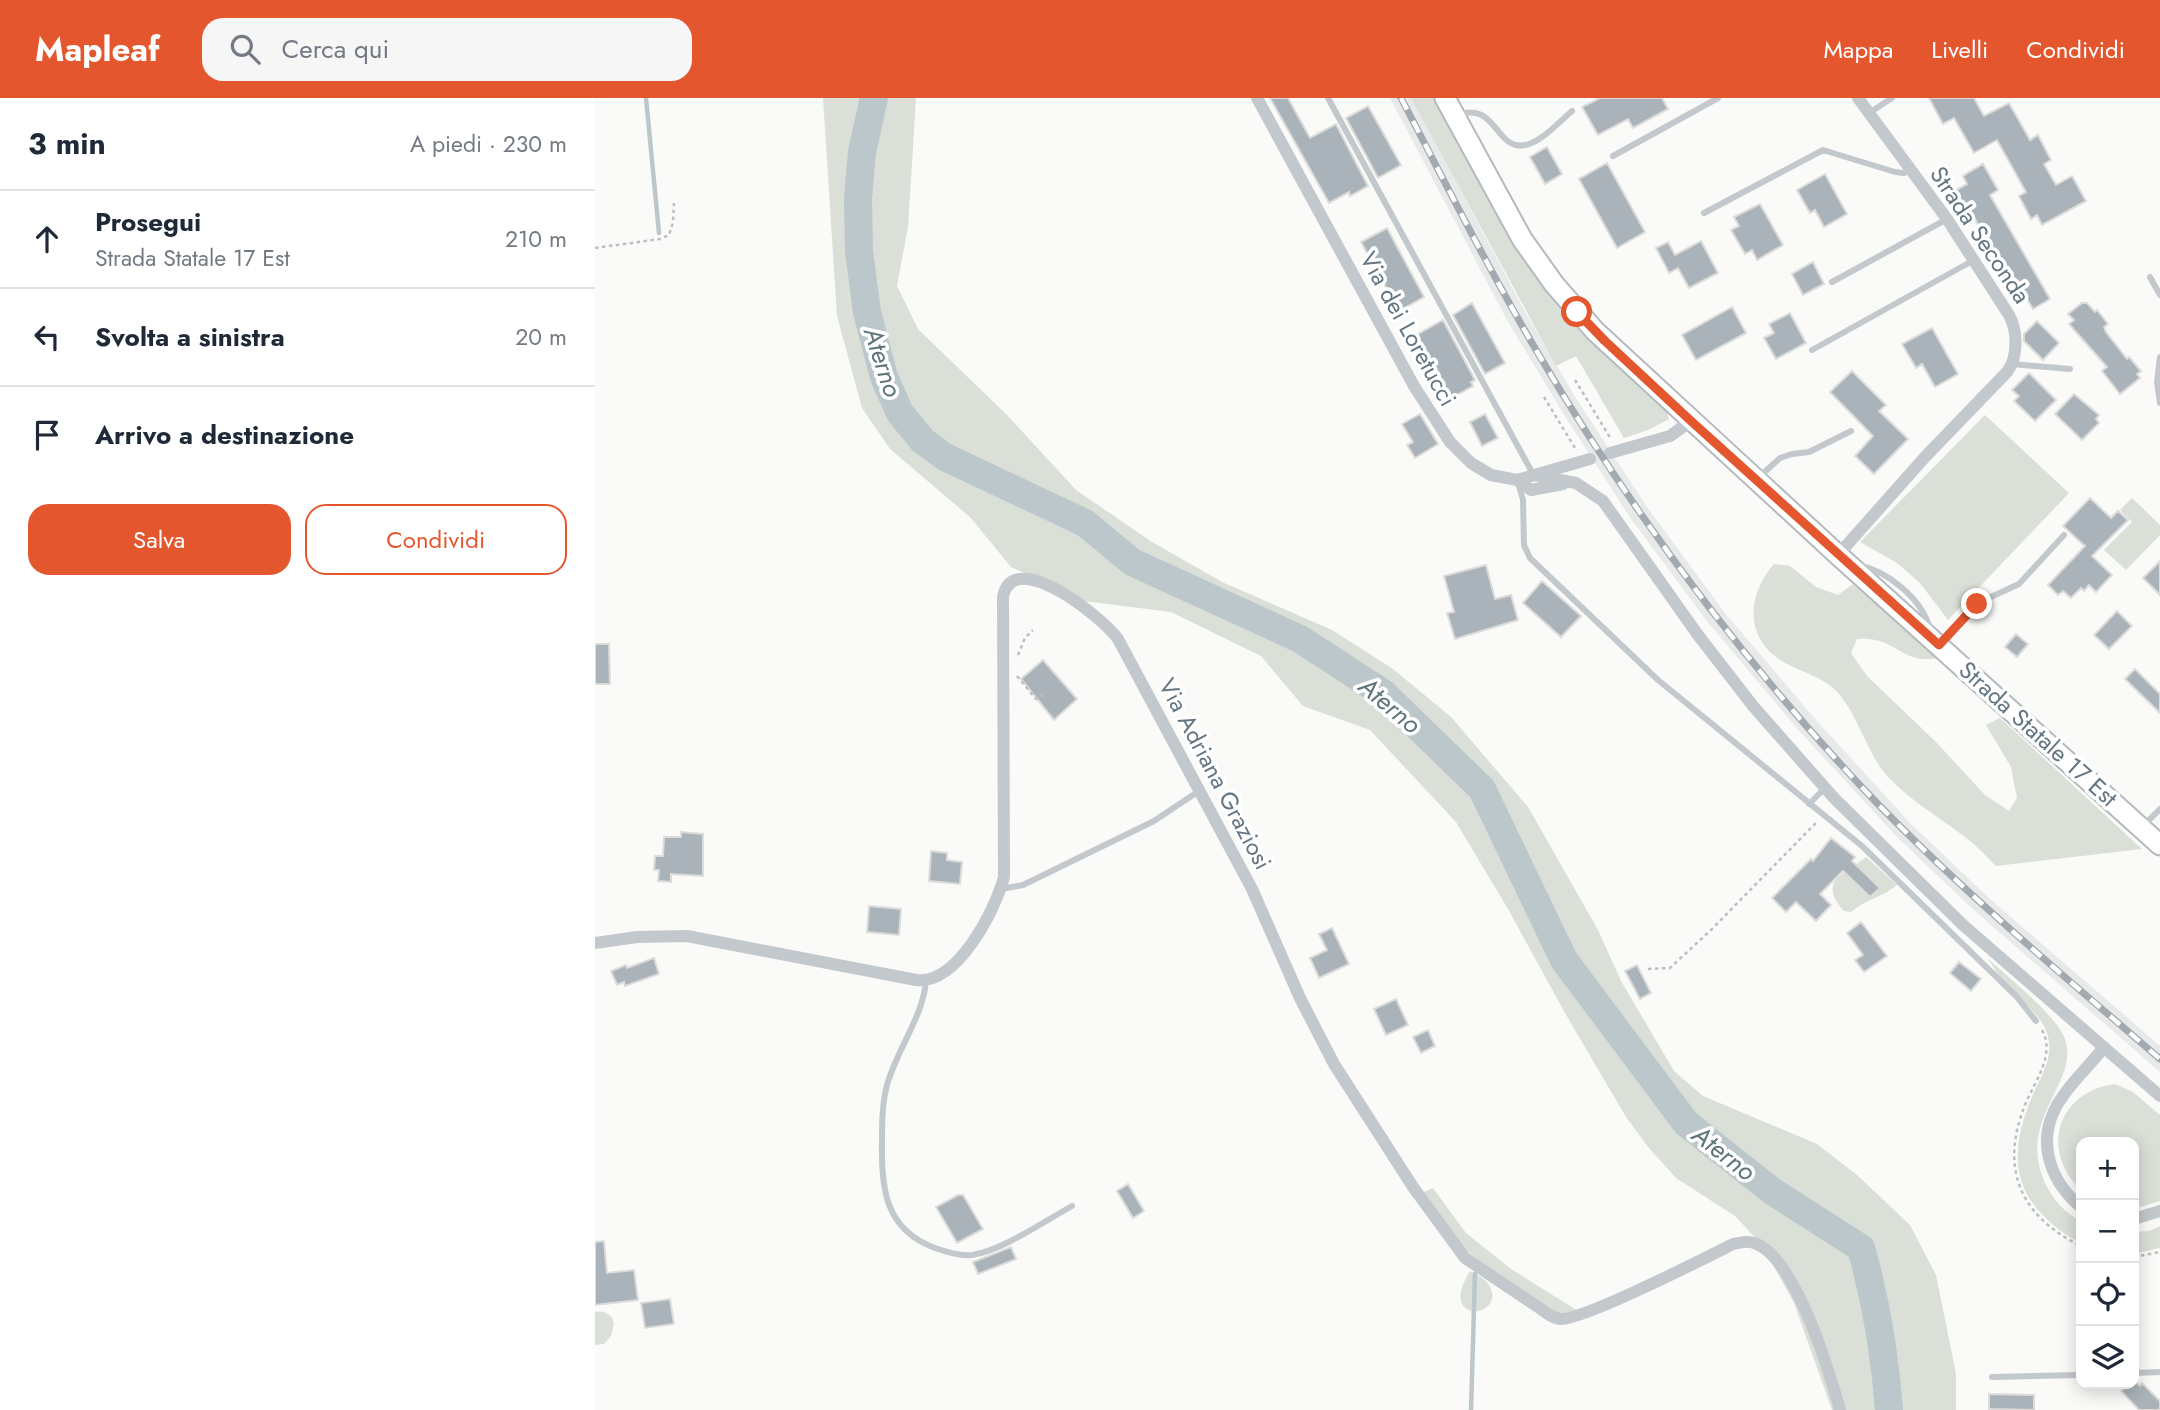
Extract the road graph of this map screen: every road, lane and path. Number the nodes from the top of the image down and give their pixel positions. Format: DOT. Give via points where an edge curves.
graph roads {
  1 [pos="1257,98"];
  2 [pos="1328,98"];
  3 [pos="1445,98"];
  4 [pos="1719,98"];
  5 [pos="1858,98"];
  6 [pos="1892,98"];
  7 [pos="1572,111"];
  8 [pos="1869,113"];
  9 [pos="1455,117"];
  10 [pos="1613,156"];
  11 [pos="1910,169"];
  12 [pos="674,203"];
  13 [pos="1705,214"];
  14 [pos="1947,219"];
  15 [pos="595,248"];
  16 [pos="1974,260"];
  17 [pos="2150,277"];
  18 [pos="1832,282"];
  19 [pos="2160,295"];
  20 [pos="1812,350"];
  21 [pos="2160,357"];
  22 [pos="2012,364"];
  23 [pos="2070,369"];
  24 [pos="1575,380"];
  25 [pos="1544,397"];
  26 [pos="2160,403"];
  27 [pos="1691,421"];
  28 [pos="1851,431"];
  29 [pos="1614,452"];
  30 [pos="1586,460"];
  31 [pos="1534,475"];
  32 [pos="1517,480"];
  33 [pos="1756,480"];
  34 [pos="1581,485"];
  35 [pos="2064,535"];
  36 [pos="1843,559"];
  37 [pos="1033,630"];
  38 [pos="1935,641"];
  39 [pos="1016,659"];
  40 [pos="1011,670"];
  41 [pos="1042,695"];
  42 [pos="1825,788"];
  43 [pos="1201,790"];
  44 [pos="1809,804"];
  45 [pos="2160,809"];
  46 [pos="1824,815"];
  47 [pos="2141,828"];
  48 [pos="2160,845"];
  49 [pos="1001,889"];
  50 [pos="595,943"];
  51 [pos="1648,969"];
  52 [pos="926,981"];
  53 [pos="2036,1021"];
  54 [pos="2103,1047"];
  55 [pos="2160,1096"];
  56 [pos="2076,1203"];
  57 [pos="1073,1206"];
  58 [pos="2160,1211"];
  59 [pos="2139,1217"];
  60 [pos="2160,1252"];
  61 [pos="2139,1256"];
  62 [pos="2160,1372"];
  63 [pos="2139,1373"];
  64 [pos="2076,1375"];
  65 [pos="1992,1377"];
  66 [pos="1840,1410"];
  1 -- 32 [label="street, Via dei Loretucci" via="1442,431 1484,472"];
  2 -- 31 [label="lane"];
  3 -- 9 [label="main road, Strada Statale 17 Est"];
  4 -- 10 [label="lane"];
  5 -- 8 [label="street, Strada Seconda"];
  6 -- 8 [label="lane"];
  7 -- 9 [label="lane" via="1537,140 1522,146 1508,141 1481,112 1470,110"];
  8 -- 11 [label="street, Strada Seconda"];
  9 -- 27 [label="main road, Strada Statale 17 Est" via="1512,223 1554,284 1605,341"];
  11 -- 13 [label="lane" via="1899,173 1819,151"];
  11 -- 14 [label="street, Strada Seconda"];
  12 -- 15 [label="path" via="669,234"];
  14 -- 16 [label="street, Strada Seconda"];
  14 -- 18 [label="lane"];
  16 -- 20 [label="lane"];
  16 -- 22 [label="street, Strada Seconda" via="2013,321"];
  17 -- 19 [label="lane"];
  21 -- 26 [label="lane"];
  22 -- 23 [label="lane"];
  22 -- 36 [label="street" via="1925,457"];
  24 -- 29 [label="path"];
  25 -- 30 [label="path"];
  27 -- 29 [label="street" via="1670,436"];
  27 -- 33 [label="main road, Strada Statale 17 Est"];
  28 -- 33 [label="lane" via="1813,451 1780,458"];
  30 -- 31 [label="street"];
  31 -- 32 [label="street"];
  31 -- 34 [label="street"];
  32 -- 34 [label="street, Via dei Loretucci" via="1531,490"];
  32 -- 44 [label="lane" via="1523,500 1524,545 1530,558 1658,680"];
  33 -- 36 [label="main road, Strada Statale 17 Est"];
  34 -- 42 [label="street" via="1611,510 1731,678"];
  35 -- 38 [label="lane" via="2019,584 1980,602"];
  36 -- 38 [label="main road, Strada Statale 17 Est"];
  37 -- 39 [label="path"];
  38 -- 47 [label="main road, Strada Statale 17 Est"];
  40 -- 41 [label="path" via="1036,699"];
  42 -- 44 [label="lane"];
  42 -- 54 [label="street" via="1938,902"];
  43 -- 49 [label="lane" via="1154,821 1023,885"];
  43 -- 49 [label="street, Via Adriana Graziosi" via="1107,625 1063,594 1029,579 1013,579 1005,588 1002,608 1006,857"];
  43 -- 66 [label="street, Via Adriana Graziosi" via="1334,1064 1465,1258 1560,1319 1597,1308 1733,1244 1755,1243 1779,1263 1799,1293"];
  44 -- 46 [label="lane"];
  45 -- 47 [label="lane"];
  46 -- 51 [label="path" via="1670,968"];
  46 -- 53 [label="lane" via="1862,846"];
  47 -- 48 [label="main road, Strada Statale 17 Est"];
  49 -- 52 [label="street, Via Adriana Graziosi" via="963,953 935,979"];
  50 -- 52 [label="street" via="655,935 700,937"];
  52 -- 57 [label="lane" via="923,1002 900,1048 884,1099 883,1182 895,1218 922,1242 967,1255 995,1247"];
  54 -- 55 [label="street"];
  54 -- 56 [label="street" via="2055,1110 2047,1144 2055,1178"];
  58 -- 59 [label="street"];
  60 -- 61 [label="path"];
  62 -- 63 [label="lane"];
  64 -- 65 [label="lane"];
}
